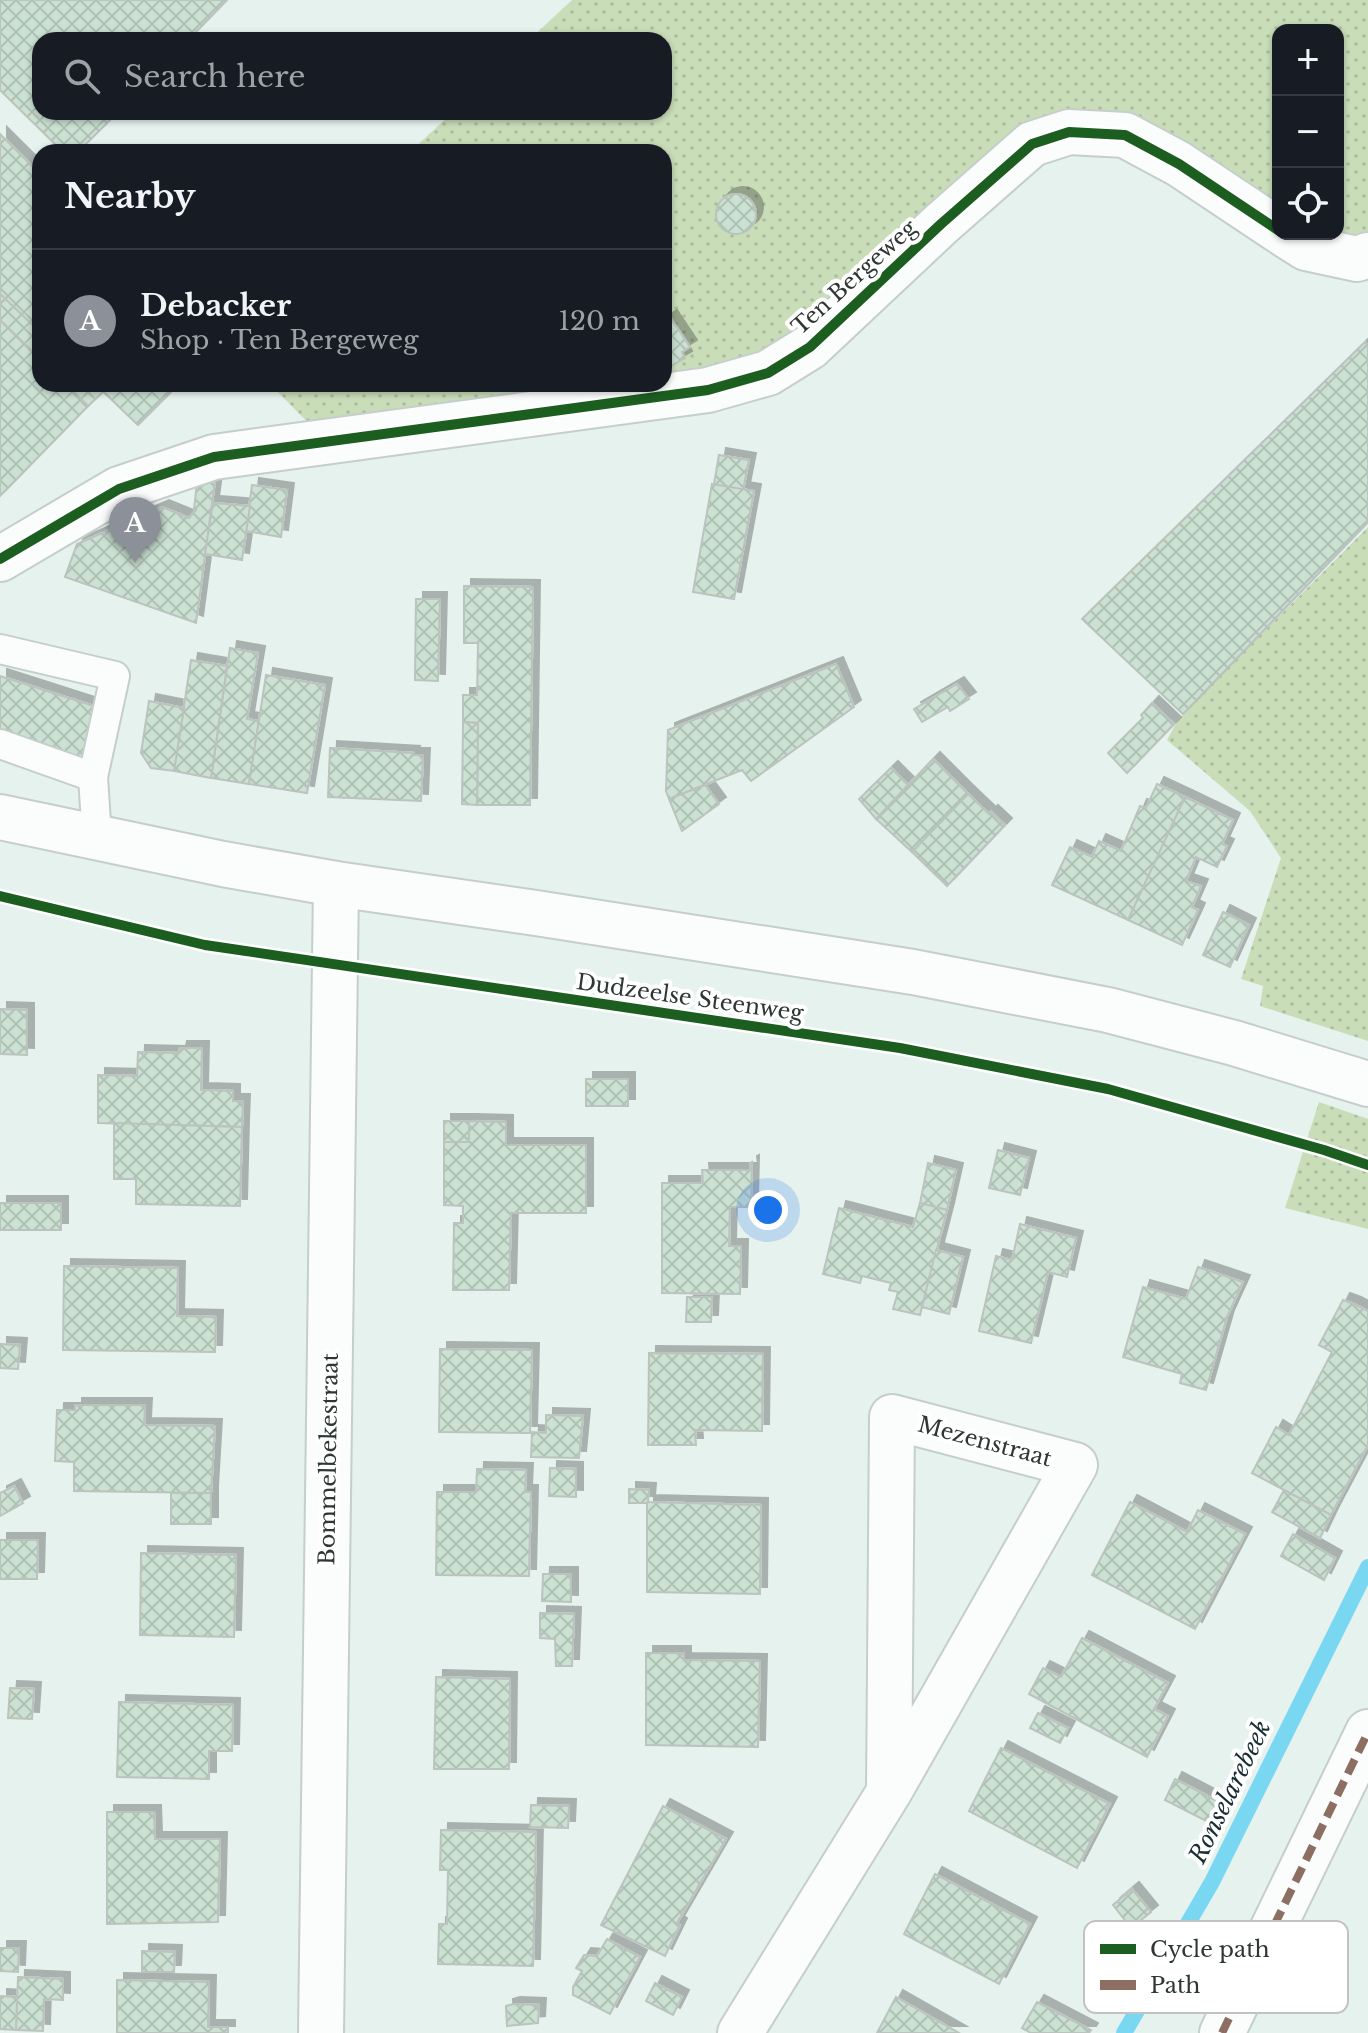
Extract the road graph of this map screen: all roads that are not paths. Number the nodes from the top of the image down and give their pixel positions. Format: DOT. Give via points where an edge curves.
graph roads {
  1 [pos="1272,226"];
  2 [pos="1293,240"];
  3 [pos="1368,255"];
  4 [pos="0,559"];
  5 [pos="0,649"];
  6 [pos="0,744"];
  7 [pos="93,777"];
  8 [pos="0,817"];
  9 [pos="97,838"];
  10 [pos="336,884"];
  11 [pos="1368,1084"];
  12 [pos="1368,1732"];
  13 [pos="889,1792"];
  14 [pos="1276,1921"];
  15 [pos="1232,2013"];
  16 [pos="321,2033"];
  17 [pos="740,2033"];
  18 [pos="1222,2033"];
  1 -- 4 [label="street, Ten Bergeweg" via="1125,135 1069,132 1032,144 810,347 768,373 708,390 214,457 119,489"];
  2 -- 3 [label="street" via="1306,248 1357,259"];
  5 -- 7 [label="lane" via="115,676"];
  6 -- 7 [label="lane"];
  7 -- 9 [label="lane"];
  8 -- 9 [label="street"];
  9 -- 10 [label="street"];
  10 -- 11 [label="street" via="913,972 1108,1010"];
  10 -- 16 [label="street, Bommelbekestraat"];
  12 -- 14 [label="street"];
  13 -- 13 [label="street, Mezenstraat" via="1060,1492 1075,1465 892,1417"];
  13 -- 17 [label="street, Mezenstraat"];
  15 -- 18 [label="street"];
}
